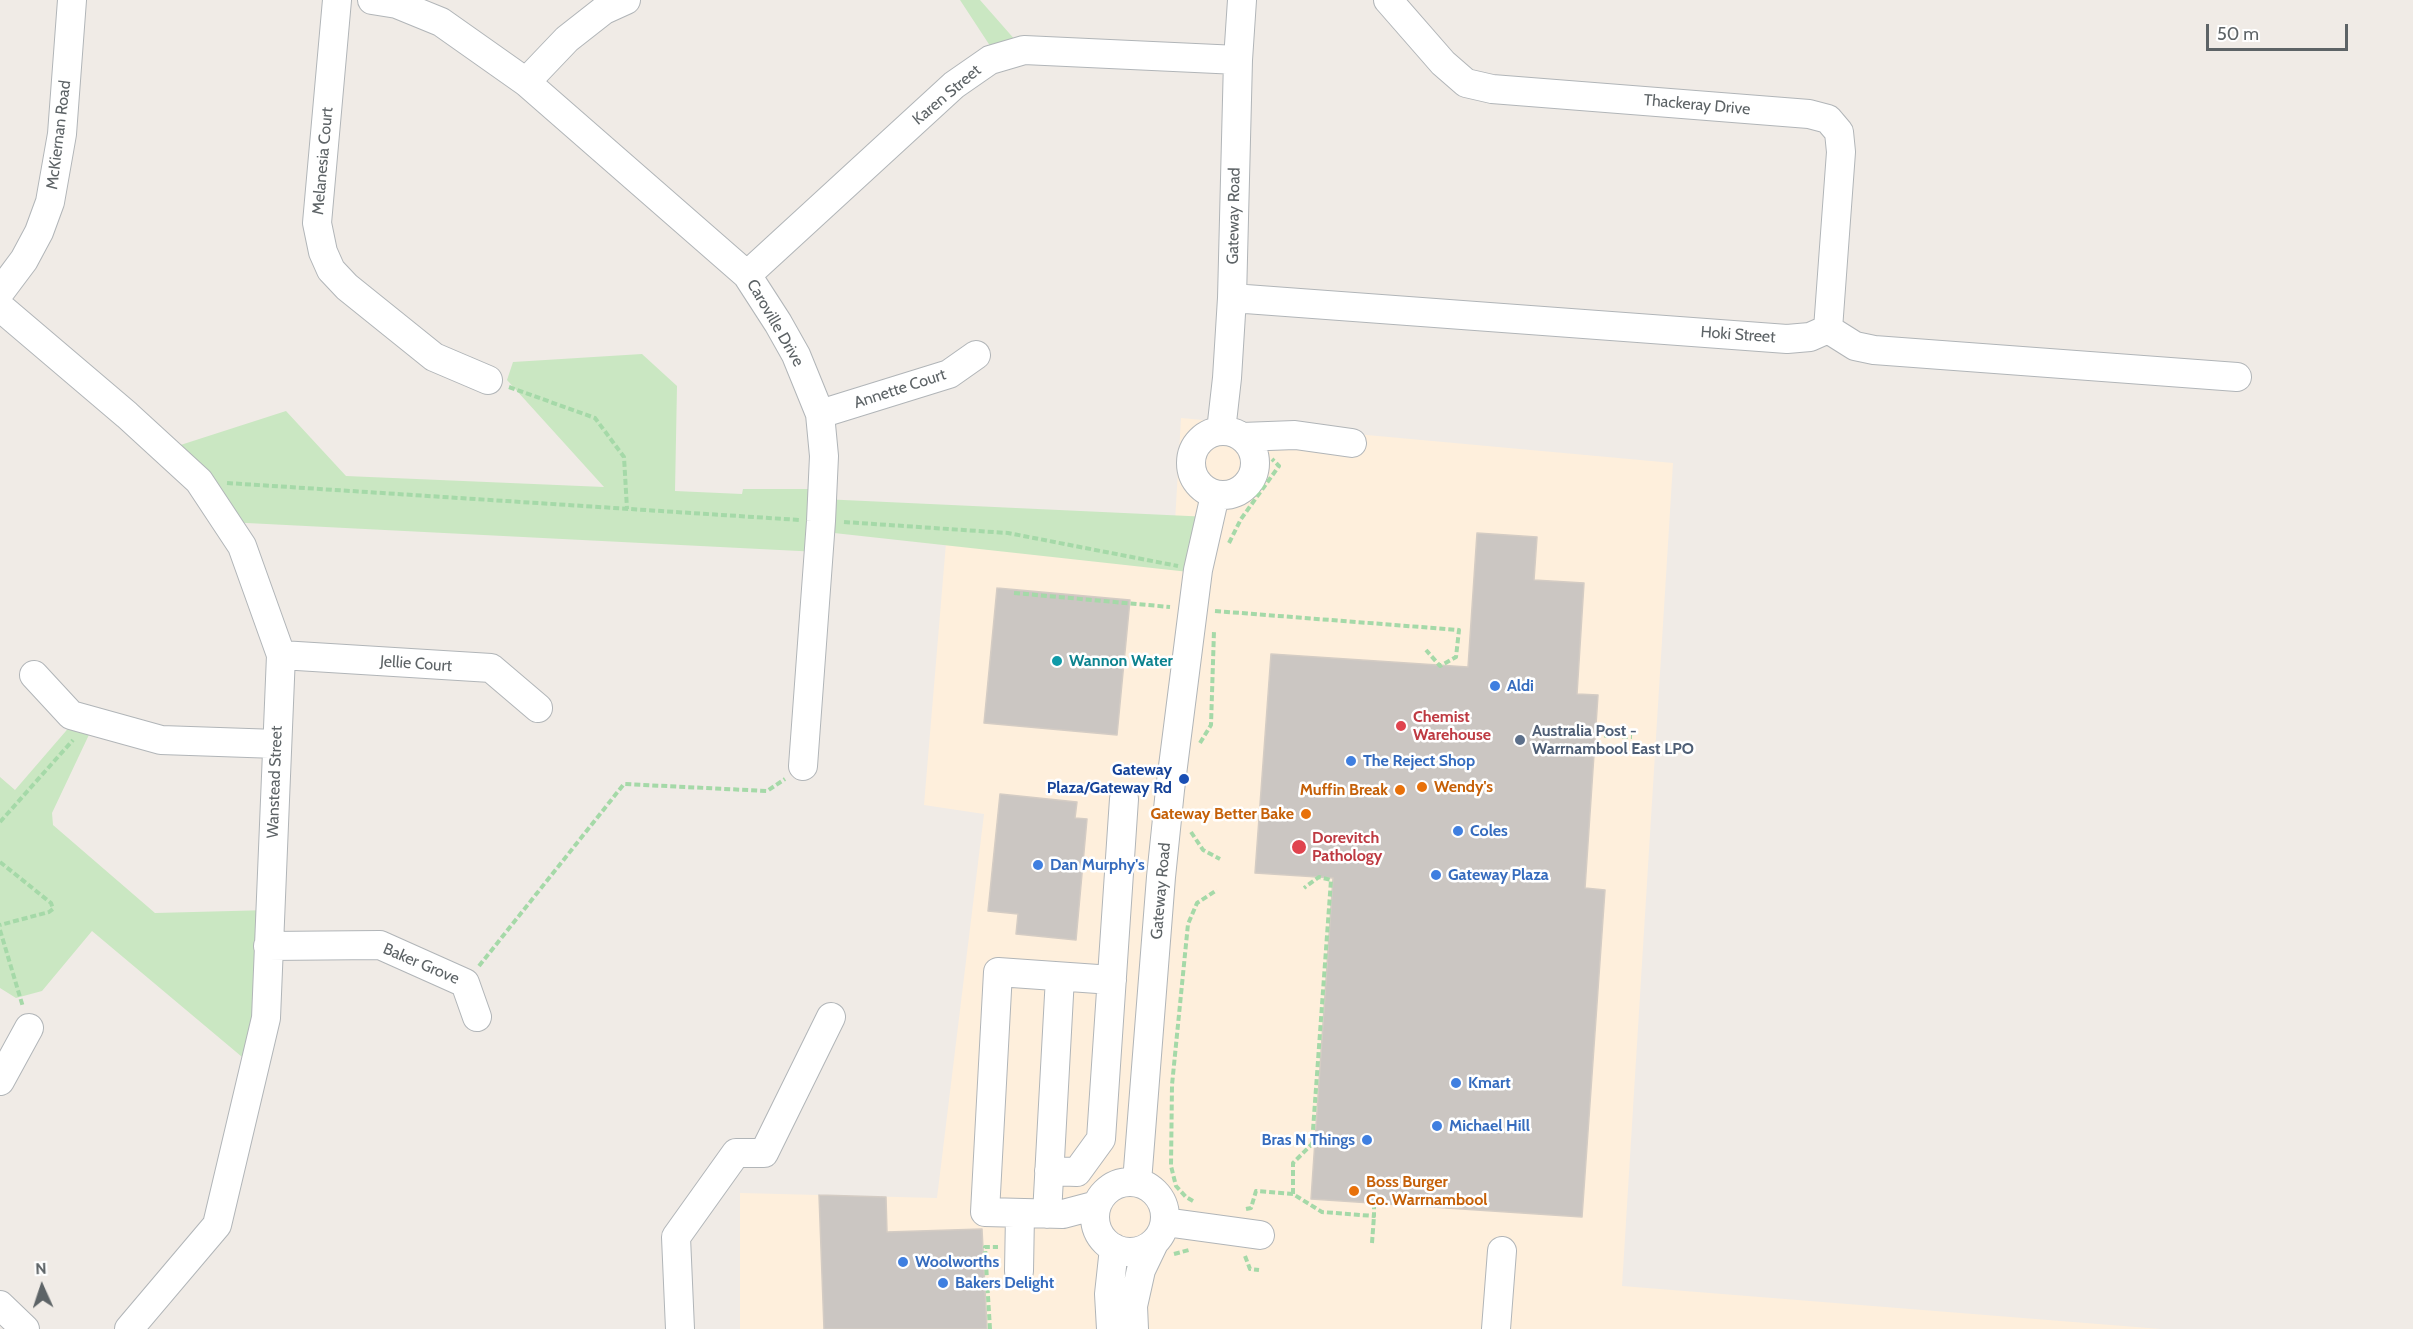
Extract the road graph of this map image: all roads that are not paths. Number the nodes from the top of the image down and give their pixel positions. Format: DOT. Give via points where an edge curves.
graph roads {
  1 [pos="72,0"];
  2 [pos="337,0"];
  3 [pos="372,0"];
  4 [pos="626,0"];
  5 [pos="1242,0"];
  6 [pos="1388,0"];
  7 [pos="1238,60"];
  8 [pos="526,82"];
  9 [pos="747,275"];
  10 [pos="0,292"];
  11 [pos="1232,298"];
  12 [pos="0,307"];
  13 [pos="1828,329"];
  14 [pos="976,355"];
  15 [pos="2237,376"];
  16 [pos="488,380"];
  17 [pos="820,414"];
  18 [pos="1231,434"];
  19 [pos="1263,462"];
  20 [pos="1215,495"];
  21 [pos="281,655"];
  22 [pos="34,675"];
  23 [pos="538,708"];
  24 [pos="277,744"];
  25 [pos="803,766"];
  26 [pos="1176,811"];
  27 [pos="268,946"];
  28 [pos="1060,977"];
  29 [pos="1112,980"];
  30 [pos="477,1017"];
  31 [pos="831,1017"];
  32 [pos="29,1028"];
  33 [pos="0,1081"];
  34 [pos="1050,1171"];
  35 [pos="1137,1182"];
  36 [pos="1044,1214"];
  37 [pos="1103,1228"];
  38 [pos="1163,1240"];
  39 [pos="1252,1244"];
  40 [pos="1502,1251"];
  41 [pos="1019,1258"];
  42 [pos="0,1305"];
  43 [pos="25,1329"];
  44 [pos="129,1329"];
  45 [pos="680,1329"];
  46 [pos="1111,1329"];
  47 [pos="1134,1329"];
  48 [pos="1496,1329"];
  1 -- 10 [label="street, McKiernan Road" via="62,134 50,202 24,260"];
  2 -- 16 [label="street, Melanesia Court" via="317,223 330,270 434,357"];
  3 -- 8 [label="street, Caroville Drive" via="397,4 441,22"];
  4 -- 8 [label="street" via="604,10 567,39"];
  5 -- 7 [label="street, Gateway Road"];
  6 -- 13 [label="street, Thackeray Drive" via="1443,63 1466,83 1492,89 1809,114 1828,119 1839,132 1841,152"];
  7 -- 9 [label="street, Karen Street" via="1024,50 990,60 954,85"];
  7 -- 11 [label="street, Gateway Road"];
  8 -- 9 [label="street, Caroville Drive"];
  9 -- 17 [label="street, Caroville Drive" via="796,355"];
  11 -- 13 [label="street, Hoki Street" via="1787,339 1810,337"];
  11 -- 18 [label="street, Gateway Road" via="1227,378"];
  12 -- 21 [label="street, Wanstead Street" via="199,481 242,546"];
  13 -- 15 [label="street" via="1855,346 1874,350"];
  14 -- 17 [label="street, Annette Court" via="949,374"];
  17 -- 25 [label="street, Caroville Drive" via="824,456 821,521"];
  18 -- 19 [label="street"];
  18 -- 19 [label="street" via="1295,435 1339,441"];
  18 -- 20 [label="street" via="1204,437 1193,452 1194,478"];
  19 -- 20 [label="street" via="1238,492"];
  20 -- 26 [label="street, Gateway Road" via="1198,570 1200,610"];
  21 -- 23 [label="street, Jellie Court" via="491,669"];
  21 -- 24 [label="street, Wanstead Street"];
  22 -- 24 [label="street" via="71,715 90,721 161,740"];
  24 -- 27 [label="street, Wanstead Street"];
  26 -- 29 [label="street" via="1124,799"];
  26 -- 35 [label="street, Gateway Road"];
  27 -- 30 [label="street, Baker Grove" via="380,945 465,983"];
  27 -- 44 [label="street, Wanstead Street" via="266,1018 217,1225"];
  28 -- 29 [label="street"];
  28 -- 34 [label="street"];
  28 -- 36 [label="street" via="998,972 985,1212"];
  29 -- 34 [label="street" via="1101,1139 1077,1172"];
  31 -- 45 [label="street" via="764,1153 736,1153 676,1237"];
  32 -- 33 [label="street"];
  34 -- 36 [label="street"];
  35 -- 37 [label="street" via="1124,1182 1103,1194"];
  35 -- 38 [label="street" via="1162,1201"];
  36 -- 37 [label="street"];
  36 -- 41 [label="street"];
  37 -- 38 [label="street" via="1128,1252"];
  37 -- 46 [label="street"];
  38 -- 39 [label="street" via="1196,1226"];
  38 -- 47 [label="street" via="1141,1270 1133,1306"];
  40 -- 48 [label="street"];
  42 -- 43 [label="street"];
}
